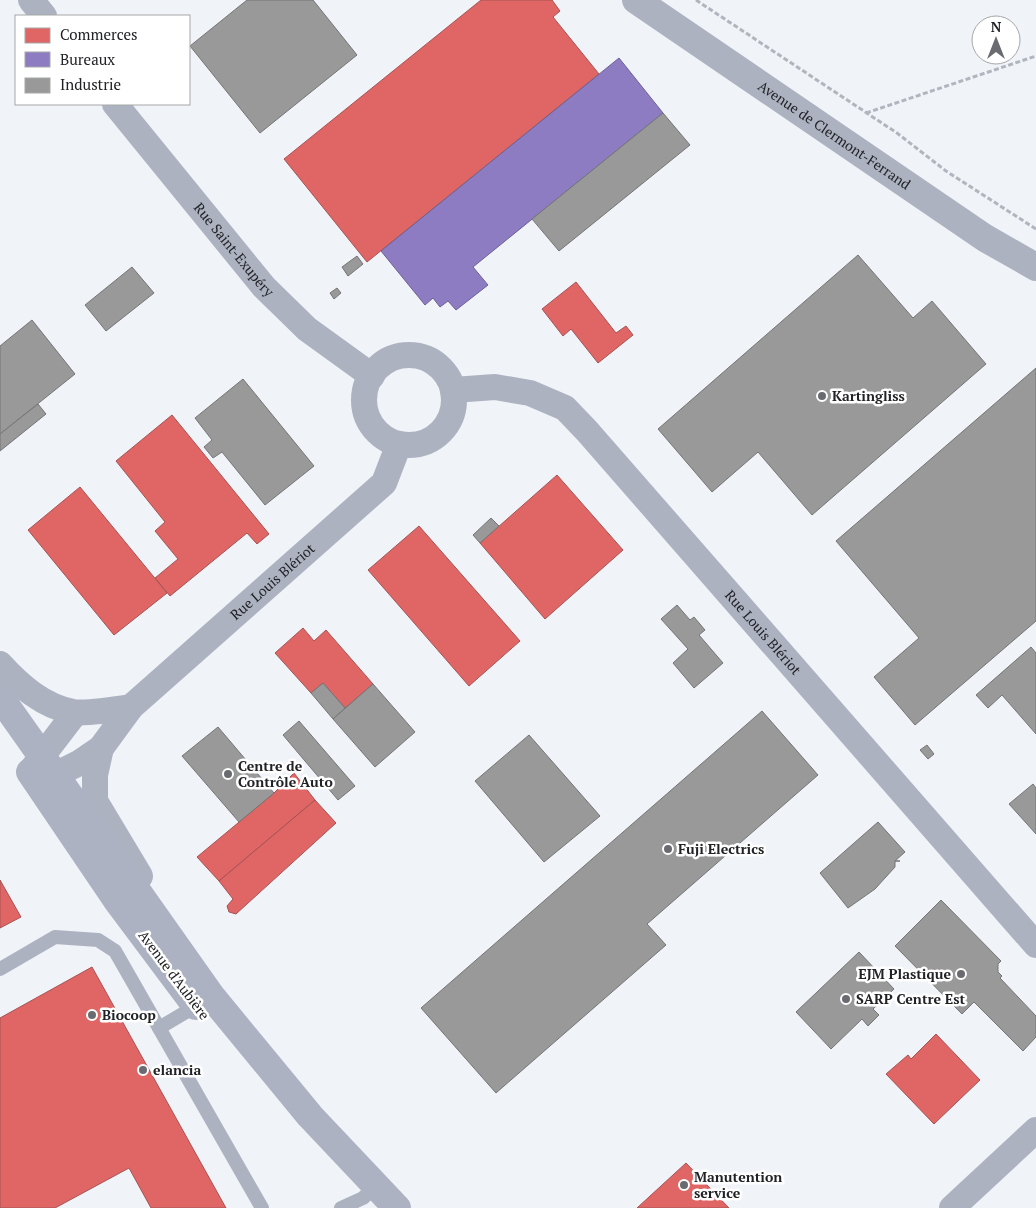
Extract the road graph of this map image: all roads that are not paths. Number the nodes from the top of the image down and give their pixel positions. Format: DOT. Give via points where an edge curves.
graph roads {
  1 [pos="31,0"];
  2 [pos="636,0"];
  3 [pos="43,15"];
  4 [pos="116,105"];
  5 [pos="1036,267"];
  6 [pos="372,376"];
  7 [pos="453,390"];
  8 [pos="399,444"];
  9 [pos="0,664"];
  10 [pos="0,697"];
  11 [pos="131,707"];
  12 [pos="75,712"];
  13 [pos="0,722"];
  14 [pos="101,748"];
  15 [pos="42,768"];
  16 [pos="1036,945"];
  17 [pos="0,969"];
  18 [pos="204,1002"];
  19 [pos="159,1028"];
  20 [pos="1032,1141"];
  21 [pos="363,1200"];
  22 [pos="262,1208"];
  23 [pos="396,1208"];
  24 [pos="952,1208"];
  1 -- 3 [label="street"];
  2 -- 5 [label="street, Avenue de Clermont-Ferrand" via="986,238"];
  4 -- 6 [label="street, Rue Saint-Exupéry" via="264,287 307,329"];
  6 -- 7 [label="street" via="395,358 424,358 438,365"];
  6 -- 8 [label="street" via="366,389 368,417 375,429"];
  7 -- 8 [label="street" via="450,420 441,432 429,441"];
  7 -- 16 [label="street, Rue Louis Blériot" via="495,387 530,393 564,408"];
  8 -- 11 [label="street, Rue Louis Blériot" via="384,483"];
  9 -- 12 [label="street" via="19,684 48,704"];
  10 -- 15 [label="main road, Avenue d'Aubière"];
  11 -- 12 [label="street"];
  11 -- 14 [label="street, Avenue d'Aubière"];
  12 -- 15 [label="street"];
  13 -- 15 [label="main road, Avenue d'Aubière"];
  14 -- 15 [label="street" via="79,763"];
  14 -- 18 [label="street, Avenue d'Aubière" via="95,775 95,801"];
  15 -- 18 [label="main road, Avenue d'Aubière"];
  17 -- 19 [label="lane" via="55,937 98,940 115,951"];
  18 -- 19 [label="lane"];
  18 -- 21 [label="main road, Avenue d'Aubière" via="310,1116"];
  19 -- 22 [label="lane"];
  20 -- 24 [label="street"];
  21 -- 23 [label="main road, Avenue d'Aubière"];
}
